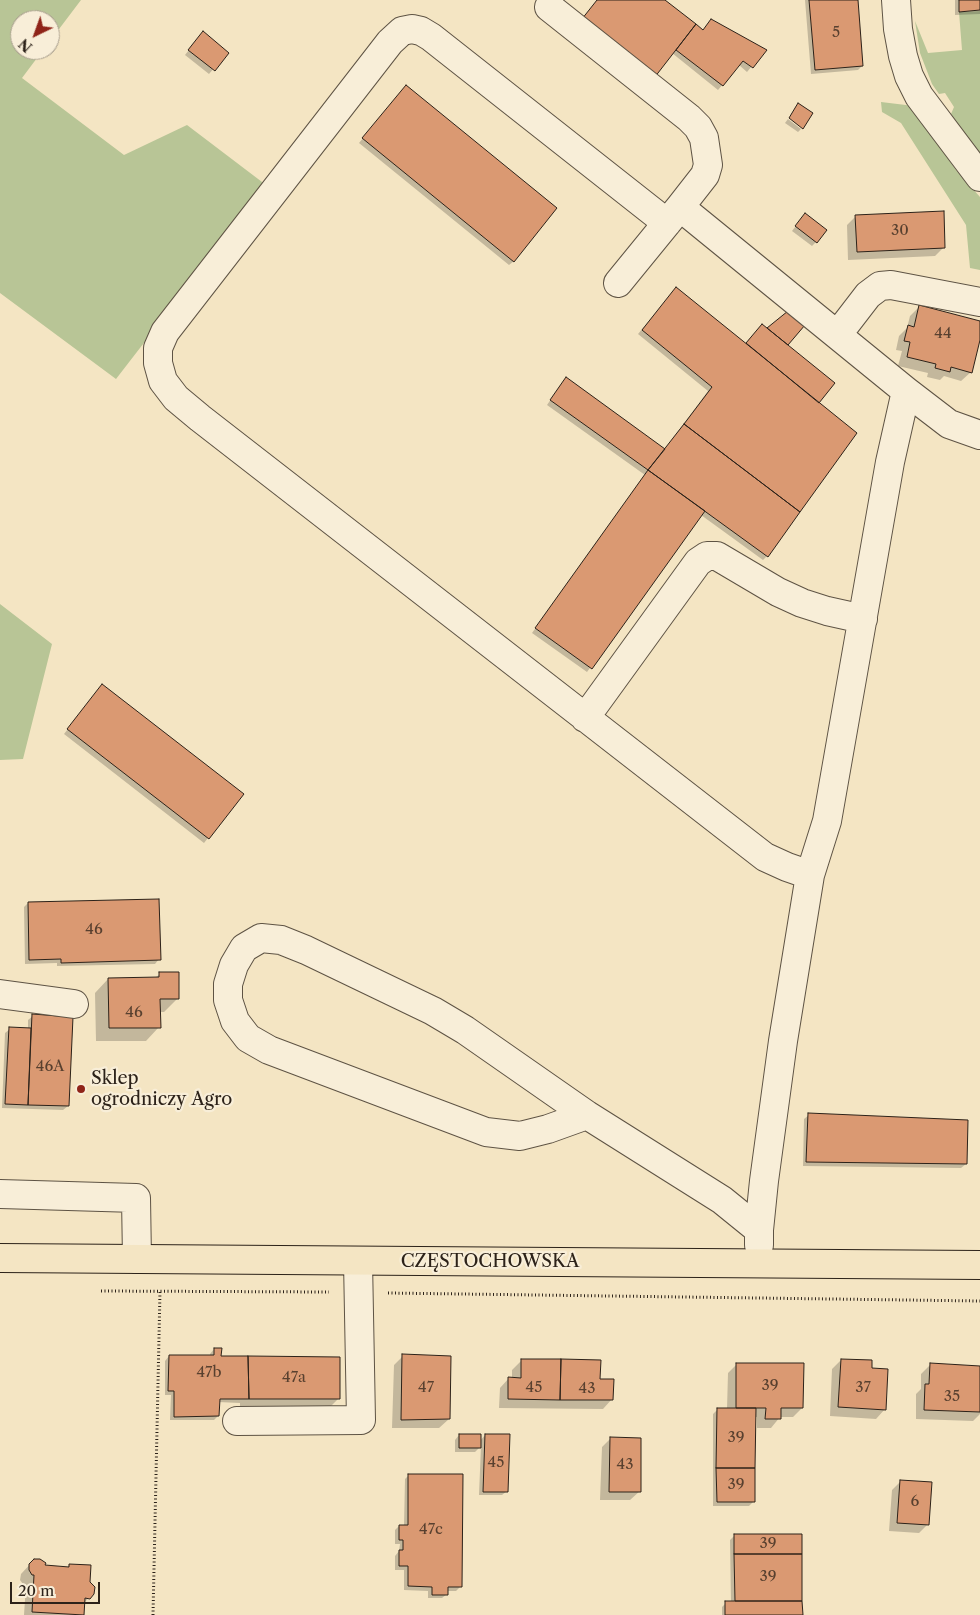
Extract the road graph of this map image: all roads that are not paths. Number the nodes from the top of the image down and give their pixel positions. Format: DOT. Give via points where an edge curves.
graph roads {
  1 [pos="896,0"];
  2 [pos="549,7"];
  3 [pos="980,177"];
  4 [pos="674,215"];
  5 [pos="618,283"];
  6 [pos="980,302"];
  7 [pos="838,334"];
  8 [pos="906,391"];
  9 [pos="980,435"];
  10 [pos="862,619"];
  11 [pos="585,718"];
  12 [pos="810,875"];
  13 [pos="0,994"];
  14 [pos="74,1004"];
  15 [pos="587,1115"];
  16 [pos="0,1194"];
  17 [pos="759,1230"];
  18 [pos="0,1258"];
  19 [pos="137,1259"];
  20 [pos="358,1261"];
  21 [pos="759,1264"];
  22 [pos="980,1265"];
  23 [pos="238,1421"];
  1 -- 3 [label="street" via="898,29 909,76 919,96"];
  2 -- 4 [label="street" via="698,127 704,138 708,165 705,175"];
  4 -- 5 [label="street"];
  4 -- 7 [label="street"];
  4 -- 11 [label="street" via="431,38 412,29 402,31 390,42 165,332 158,348 163,381 176,398"];
  6 -- 7 [label="street" via="891,285 880,286 868,295"];
  7 -- 8 [label="street"];
  8 -- 9 [label="street" via="949,424"];
  8 -- 10 [label="street"];
  10 -- 11 [label="street" via="802,603 717,556 707,556 698,562"];
  10 -- 12 [label="street" via="827,821"];
  11 -- 12 [label="street" via="765,857"];
  12 -- 17 [label="street" via="783,1041"];
  13 -- 14 [label="street"];
  15 -- 15 [label="street" via="433,1010 306,950 281,940 261,938 244,948 234,965 228,984 228,1000 235,1021 248,1038 269,1050 486,1132 520,1136"];
  15 -- 17 [label="street" via="722,1200"];
  16 -- 19 [label="street" via="136,1198"];
  17 -- 21 [label="street"];
  18 -- 19 [label="main road, CZĘSTOCHOWSKA"];
  19 -- 20 [label="main road, CZĘSTOCHOWSKA"];
  20 -- 21 [label="main road, CZĘSTOCHOWSKA"];
  20 -- 23 [label="street" via="361,1420"];
  21 -- 22 [label="main road, CZĘSTOCHOWSKA"];
}
